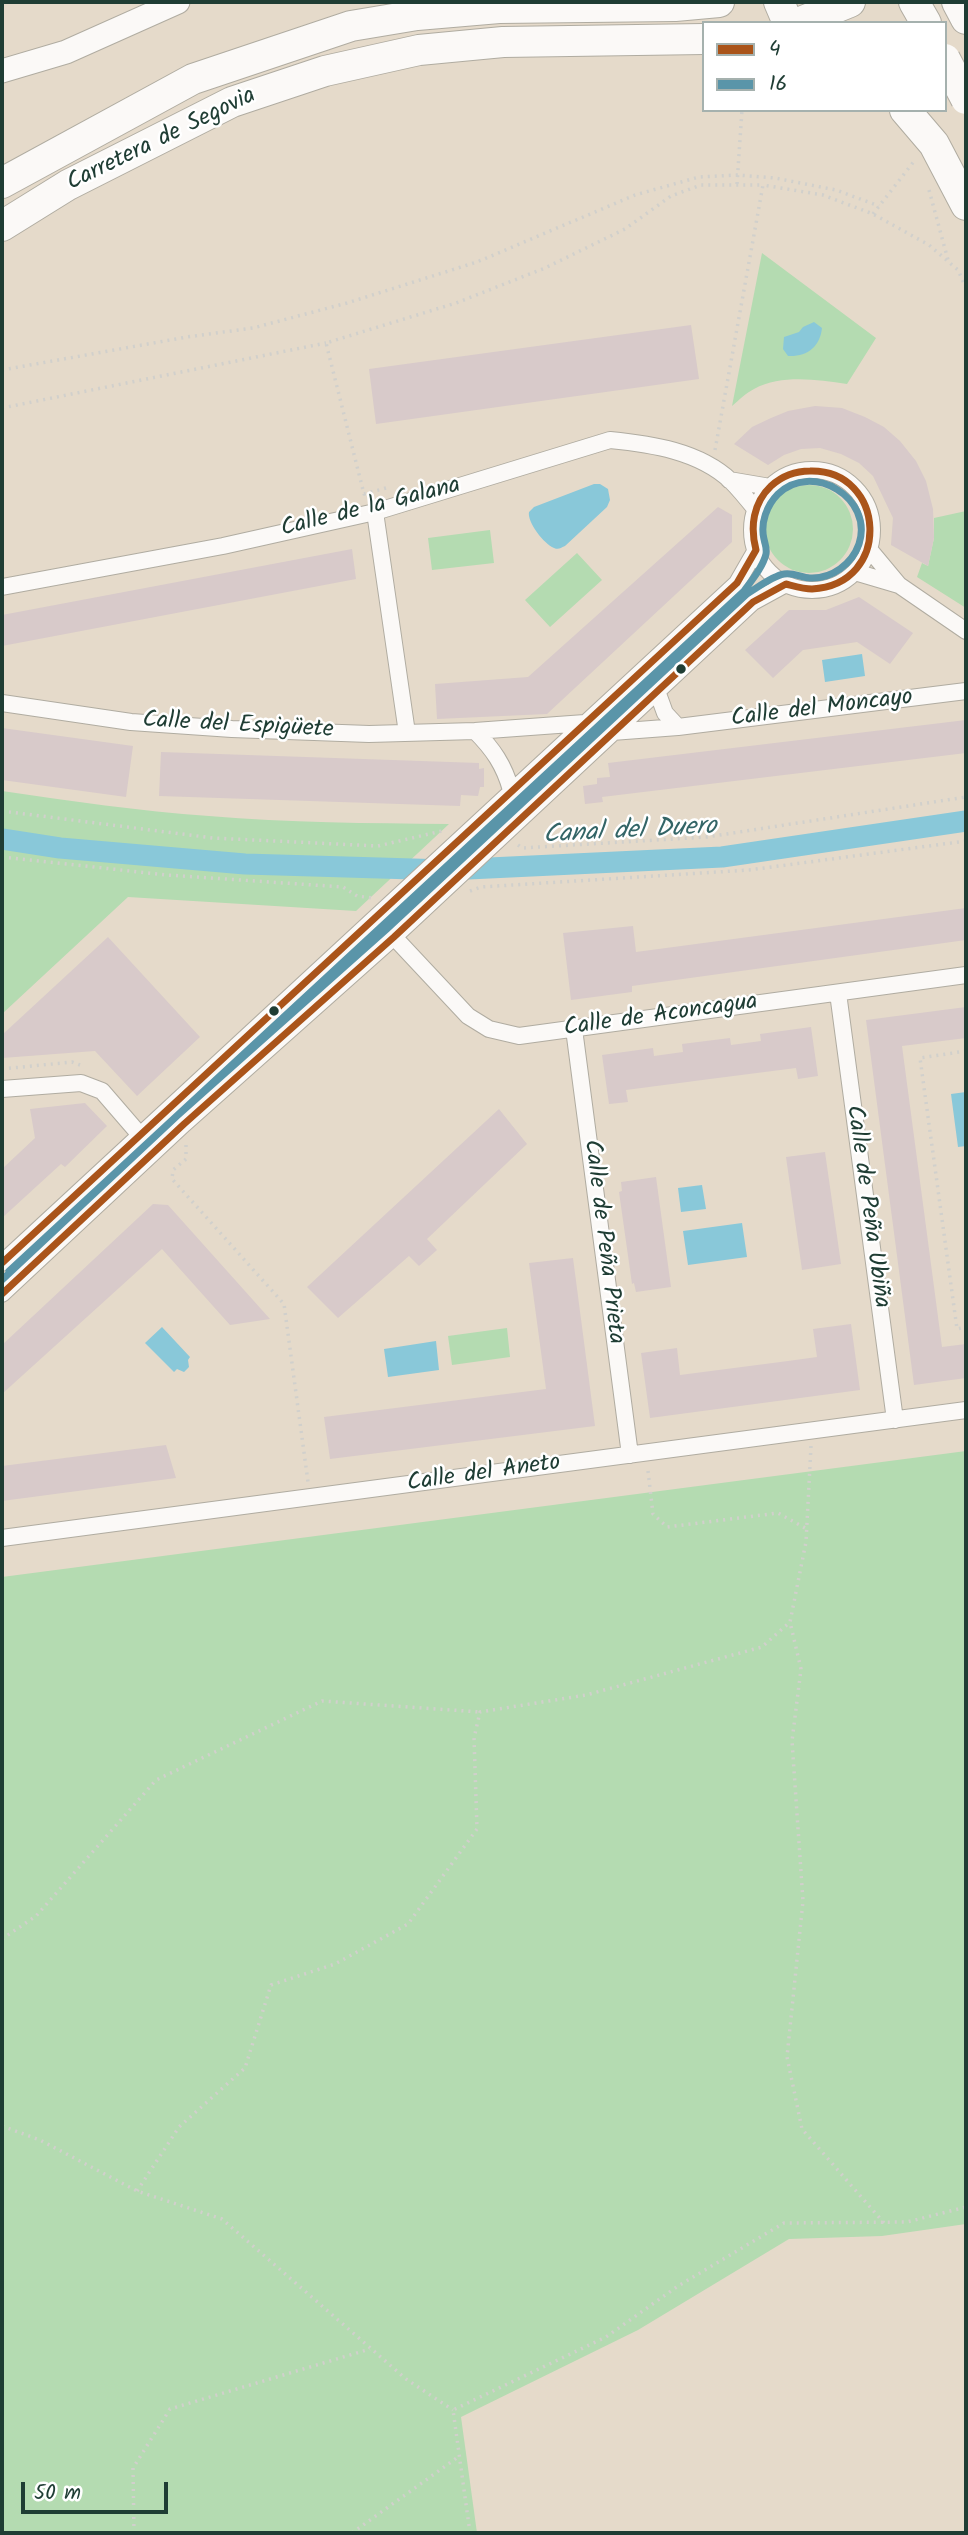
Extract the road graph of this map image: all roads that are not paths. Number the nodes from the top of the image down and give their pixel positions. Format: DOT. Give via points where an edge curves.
graph roads {
  1 [pos="178,2"];
  2 [pos="719,2"];
  3 [pos="779,2"];
  4 [pos="850,2"];
  5 [pos="915,2"];
  6 [pos="957,2"];
  7 [pos="966,19"];
  8 [pos="787,21"];
  9 [pos="803,21"];
  10 [pos="925,21"];
  11 [pos="702,40"];
  12 [pos="947,64"];
  13 [pos="2,71"];
  14 [pos="966,75"];
  15 [pos="947,83"];
  16 [pos="966,99"];
  17 [pos="907,112"];
  18 [pos="2,183"];
  19 [pos="966,205"];
  20 [pos="2,226"];
  21 [pos="730,480"];
  22 [pos="770,487"];
  23 [pos="756,510"];
  24 [pos="375,512"];
  25 [pos="869,549"];
  26 [pos="756,550"];
  27 [pos="855,572"];
  28 [pos="786,584"];
  29 [pos="899,585"];
  30 [pos="2,587"];
  31 [pos="966,631"];
  32 [pos="657,691"];
  33 [pos="966,691"];
  34 [pos="2,703"];
  35 [pos="585,723"];
  36 [pos="678,727"];
  37 [pos="475,731"];
  38 [pos="612,732"];
  39 [pos="407,733"];
  40 [pos="512,790"];
  41 [pos="394,937"];
  42 [pos="966,975"];
  43 [pos="838,993"];
  44 [pos="574,1029"];
  45 [pos="2,1089"];
  46 [pos="140,1135"];
  47 [pos="2,1263"];
  48 [pos="2,1294"];
  49 [pos="966,1410"];
  50 [pos="895,1420"];
  51 [pos="630,1455"];
  52 [pos="2,1538"];
  1 -- 13 [label="street" via="66,52"];
  2 -- 18 [label="highway, Carretera de Segovia" via="499,8 351,26 193,79"];
  3 -- 8 [label="highway"];
  4 -- 9 [label="highway"];
  5 -- 10 [label="highway"];
  6 -- 7 [label="highway"];
  11 -- 20 [label="highway, Carretera de Segovia" via="503,42 419,50 325,71 232,102 68,185"];
  12 -- 16 [label="highway, bridge"];
  14 -- 15 [label="highway"];
  17 -- 19 [label="highway" via="934,144"];
  21 -- 22 [label="street, Calle de la Galana"];
  21 -- 23 [label="street, Calle de la Galana"];
  21 -- 24 [label="street, Calle de la Galana" via="685,455 648,443 610,440"];
  22 -- 23 [label="street"];
  22 -- 25 [label="street" via="805,470 845,480 869,511"];
  23 -- 26 [label="street" via="752,523"];
  24 -- 30 [label="street, Calle de la Galana"];
  24 -- 39 [label="street"];
  25 -- 27 [label="street"];
  25 -- 29 [label="street"];
  26 -- 28 [label="street" via="767,569"];
  26 -- 35 [label="street" via="737,583"];
  27 -- 28 [label="street" via="824,589"];
  27 -- 29 [label="street"];
  28 -- 32 [label="street" via="753,602"];
  29 -- 31 [label="street"];
  32 -- 36 [label="street" via="665,713"];
  32 -- 38 [label="street"];
  33 -- 36 [label="street, Calle del Moncayo"];
  34 -- 39 [label="street, Calle del Espigüete" via="131,722"];
  35 -- 37 [label="street, Calle del Espigüete"];
  35 -- 40 [label="street"];
  36 -- 38 [label="street, Calle del Moncayo"];
  37 -- 39 [label="street, Calle del Espigüete"];
  37 -- 40 [label="street" via="499,759"];
  38 -- 41 [label="street"];
  40 -- 46 [label="street"];
  41 -- 44 [label="street, Calle de Aconcagua" via="468,1016 489,1029 519,1036"];
  41 -- 48 [label="street"];
  42 -- 43 [label="street, Calle de Aconcagua"];
  43 -- 44 [label="street, Calle de Aconcagua"];
  43 -- 50 [label="street, Calle de Peña Ubiña"];
  44 -- 51 [label="street, Calle de Peña Prieta"];
  45 -- 46 [label="street" via="81,1083 102,1091"];
  46 -- 47 [label="street"];
  49 -- 50 [label="street, Calle del Aneto"];
  50 -- 51 [label="street, Calle del Aneto"];
  51 -- 52 [label="street, Calle del Aneto"];
}
